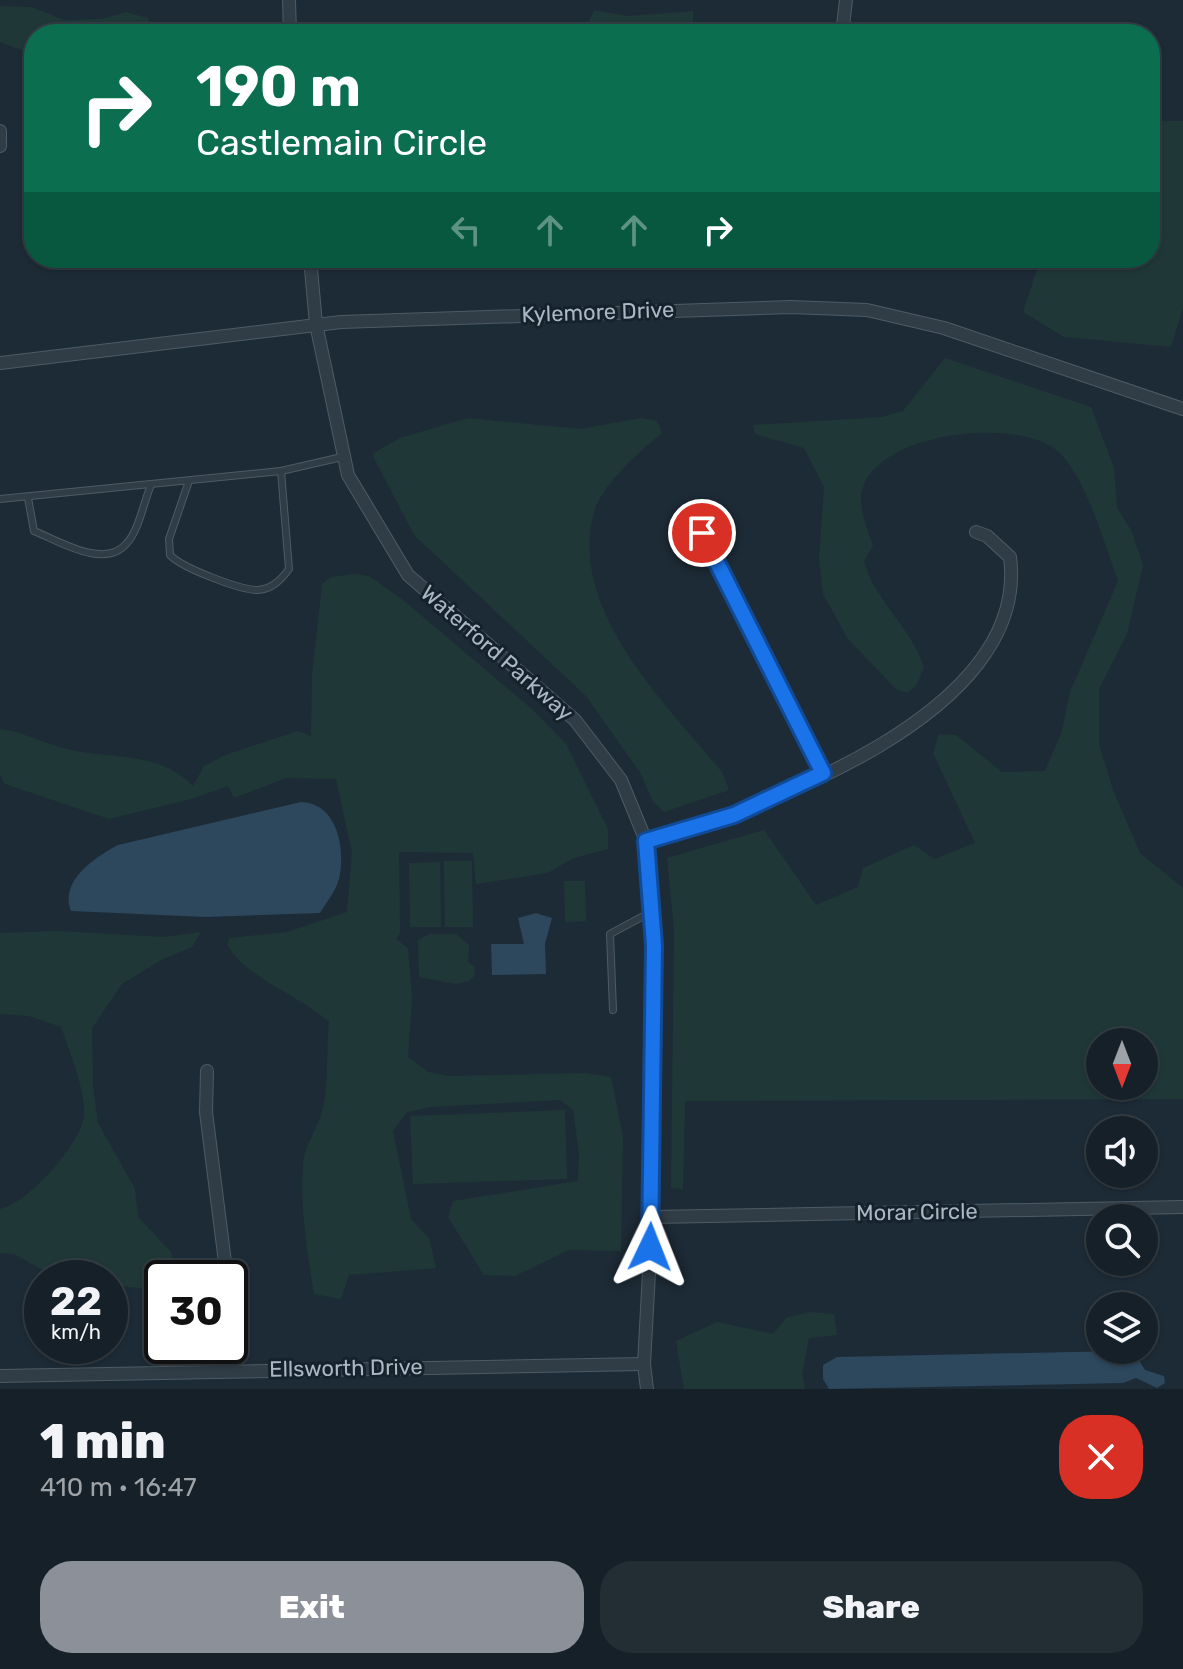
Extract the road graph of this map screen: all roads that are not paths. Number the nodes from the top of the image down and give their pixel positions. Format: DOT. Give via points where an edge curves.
graph roads {
  1 [pos="289,0"];
  2 [pos="846,0"];
  3 [pos="290,24"];
  4 [pos="843,24"];
  5 [pos="0,131"];
  6 [pos="0,146"];
  7 [pos="311,268"];
  8 [pos="316,324"];
  9 [pos="0,363"];
  10 [pos="1183,409"];
  11 [pos="342,457"];
  12 [pos="281,471"];
  13 [pos="189,481"];
  14 [pos="151,485"];
  15 [pos="28,498"];
  16 [pos="0,499"];
  17 [pos="976,532"];
  18 [pos="702,533"];
  19 [pos="823,773"];
  20 [pos="646,841"];
  21 [pos="651,912"];
  22 [pos="613,1010"];
  23 [pos="207,1071"];
  24 [pos="1183,1207"];
  25 [pos="652,1217"];
  26 [pos="225,1260"];
  27 [pos="233,1364"];
  28 [pos="644,1364"];
  29 [pos="233,1369"];
  30 [pos="0,1376"];
  31 [pos="647,1389"];
  1 -- 3 [label="street"];
  2 -- 4 [label="street"];
  5 -- 6 [label="street"];
  7 -- 8 [label="street, Waterford Parkway"];
  8 -- 9 [label="street, Kylemore Drive"];
  8 -- 10 [label="street, Kylemore Drive" via="656,309 867,310 944,328"];
  8 -- 11 [label="street, Waterford Parkway"];
  11 -- 12 [label="lane"];
  11 -- 20 [label="street, Waterford Parkway" via="408,575 562,705 621,780"];
  12 -- 13 [label="lane"];
  12 -- 13 [label="lane" via="289,569 277,583 257,590 180,566 170,555 169,539"];
  13 -- 14 [label="lane"];
  14 -- 15 [label="lane"];
  14 -- 15 [label="lane" via="127,544 107,555 87,553 34,531"];
  15 -- 16 [label="lane"];
  17 -- 19 [label="street" via="1010,557 1013,579 1004,617 987,649 950,697 905,732"];
  18 -- 19 [label="street"];
  19 -- 20 [label="street" via="734,815"];
  20 -- 21 [label="street, Waterford Parkway"];
  21 -- 22 [label="lane" via="610,934"];
  21 -- 25 [label="street, Waterford Parkway"];
  23 -- 26 [label="street" via="206,1112"];
  24 -- 25 [label="street, Morar Circle"];
  25 -- 28 [label="street, Waterford Parkway"];
  27 -- 29 [label="street"];
  28 -- 29 [label="street, Ellsworth Drive"];
  28 -- 31 [label="street, Waterford Parkway"];
  29 -- 30 [label="street, Ellsworth Drive"];
}
